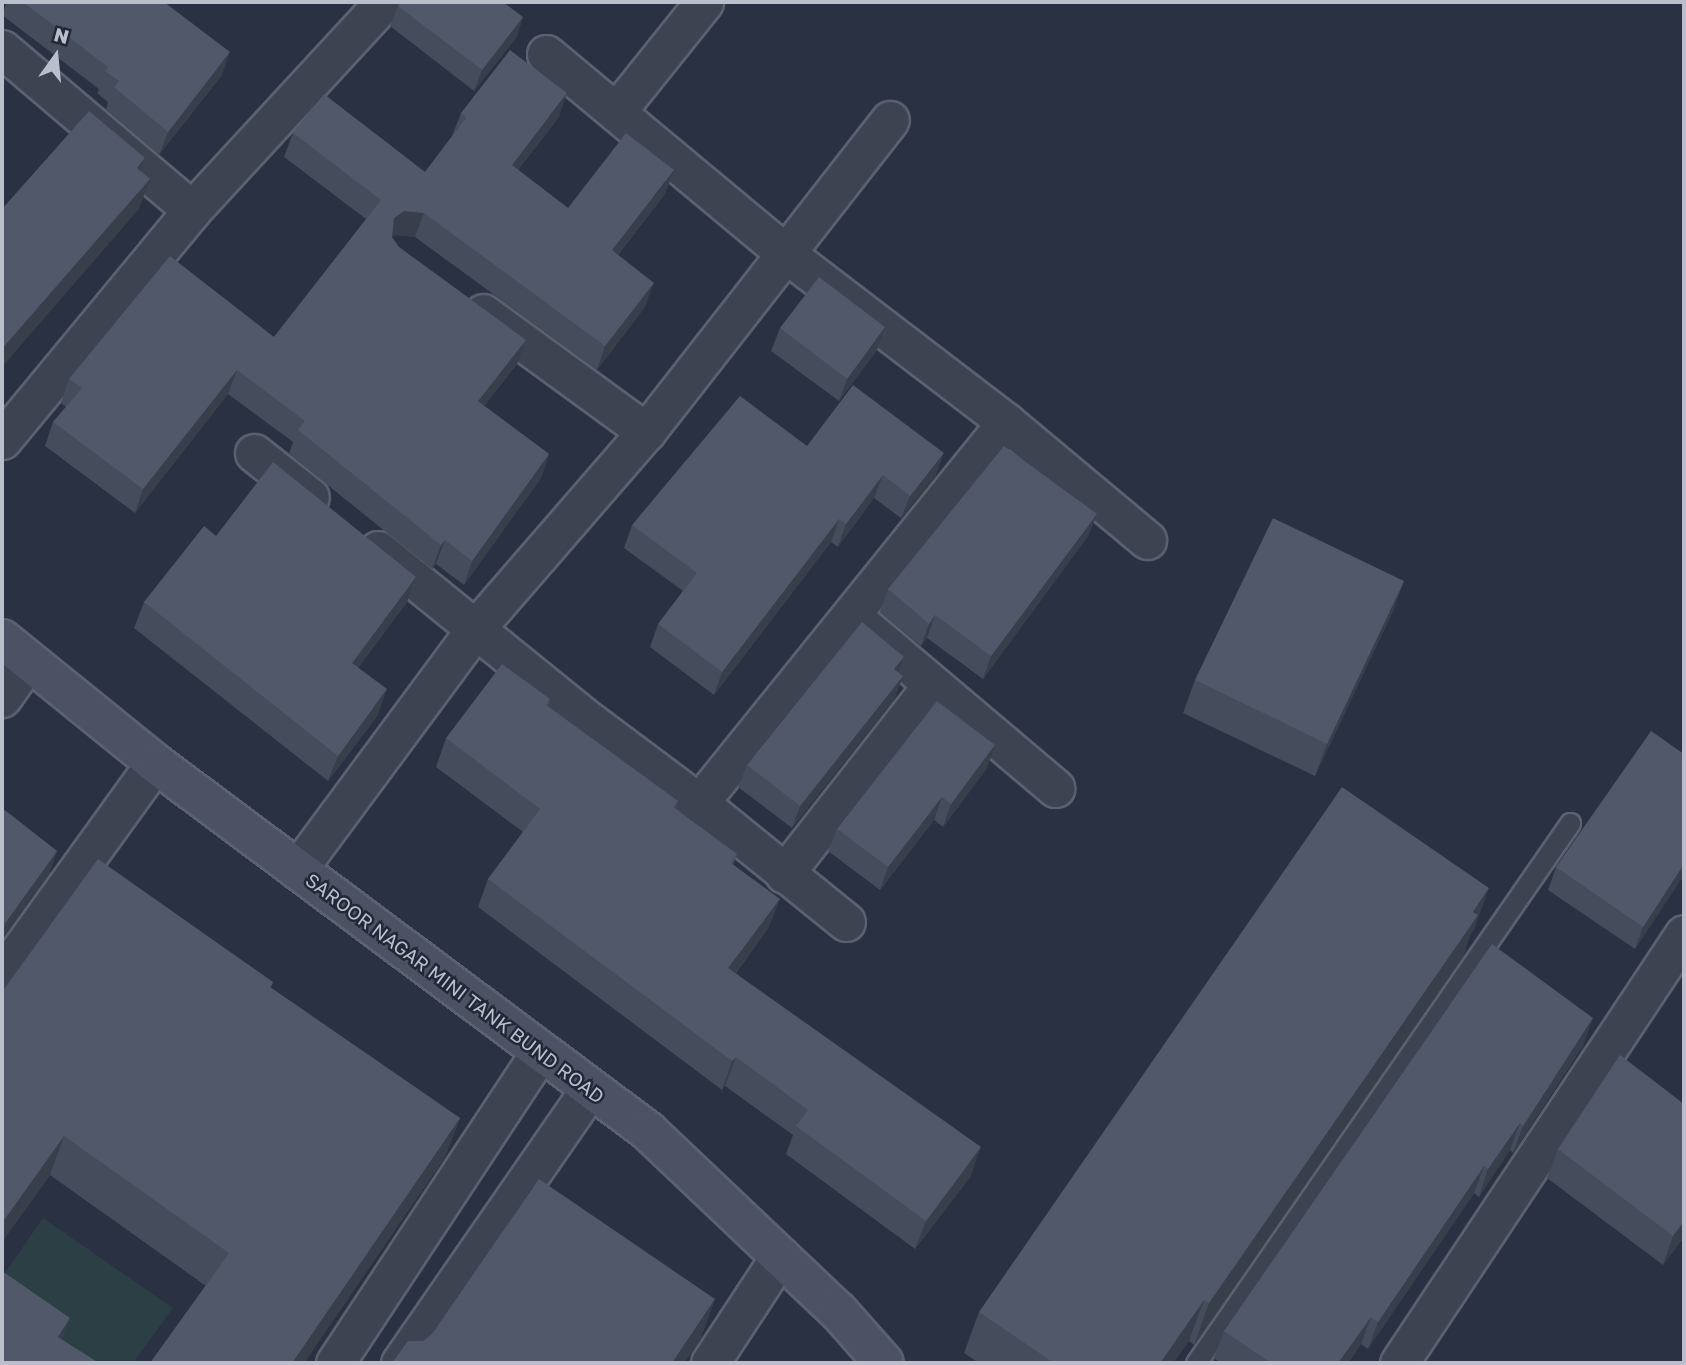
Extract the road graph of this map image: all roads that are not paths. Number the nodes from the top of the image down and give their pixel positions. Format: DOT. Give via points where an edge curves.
graph roads {
  1 [pos="384,2"];
  2 [pos="704,2"];
  3 [pos="2,50"];
  4 [pos="546,54"];
  5 [pos="616,112"];
  6 [pos="890,120"];
  7 [pos="192,210"];
  8 [pos="785,253"];
  9 [pos="458,295"];
  10 [pos="1006,422"];
  11 [pos="646,432"];
  12 [pos="2,440"];
  13 [pos="254,453"];
  14 [pos="1147,540"];
  15 [pos="849,613"];
  16 [pos="476,628"];
  17 [pos="15,650"];
  18 [pos="932,685"];
  19 [pos="2,698"];
  20 [pos="155,763"];
  21 [pos="1055,788"];
  22 [pos="699,803"];
  23 [pos="1570,823"];
  24 [pos="297,870"];
  25 [pos="784,874"];
  26 [pos="846,922"];
  27 [pos="1684,934"];
  28 [pos="2,975"];
  29 [pos="540,1052"];
  30 [pos="590,1089"];
  31 [pos="780,1256"];
  32 [pos="335,1363"];
  33 [pos="400,1363"];
  34 [pos="710,1363"];
  35 [pos="884,1363"];
  36 [pos="1196,1363"];
  37 [pos="1399,1363"];
  1 -- 7 [label="street"];
  2 -- 5 [label="street"];
  3 -- 7 [label="street"];
  4 -- 5 [label="street"];
  5 -- 8 [label="street"];
  6 -- 8 [label="street"];
  7 -- 12 [label="street"];
  8 -- 10 [label="street"];
  8 -- 11 [label="street"];
  9 -- 11 [label="street"];
  10 -- 14 [label="street"];
  10 -- 15 [label="street"];
  11 -- 16 [label="street"];
  13 -- 16 [label="street"];
  15 -- 18 [label="street"];
  15 -- 22 [label="street"];
  16 -- 22 [label="street"];
  16 -- 24 [label="street"];
  17 -- 19 [label="street"];
  17 -- 20 [label="main road, SAROOR NAGAR MINI TANK BUND ROAD"];
  18 -- 21 [label="street"];
  18 -- 25 [label="street"];
  20 -- 24 [label="main road, SAROOR NAGAR MINI TANK BUND ROAD"];
  20 -- 28 [label="street"];
  22 -- 25 [label="street"];
  23 -- 36 [label="lane"];
  24 -- 29 [label="main road, SAROOR NAGAR MINI TANK BUND ROAD"];
  25 -- 26 [label="street"];
  27 -- 37 [label="street"];
  29 -- 30 [label="main road, SAROOR NAGAR MINI TANK BUND ROAD"];
  29 -- 32 [label="street"];
  30 -- 31 [label="main road, SAROOR NAGAR MINI TANK BUND ROAD" via="648,1131"];
  30 -- 33 [label="street"];
  31 -- 34 [label="street"];
  31 -- 35 [label="main road, SAROOR NAGAR MINI TANK BUND ROAD"];
}
